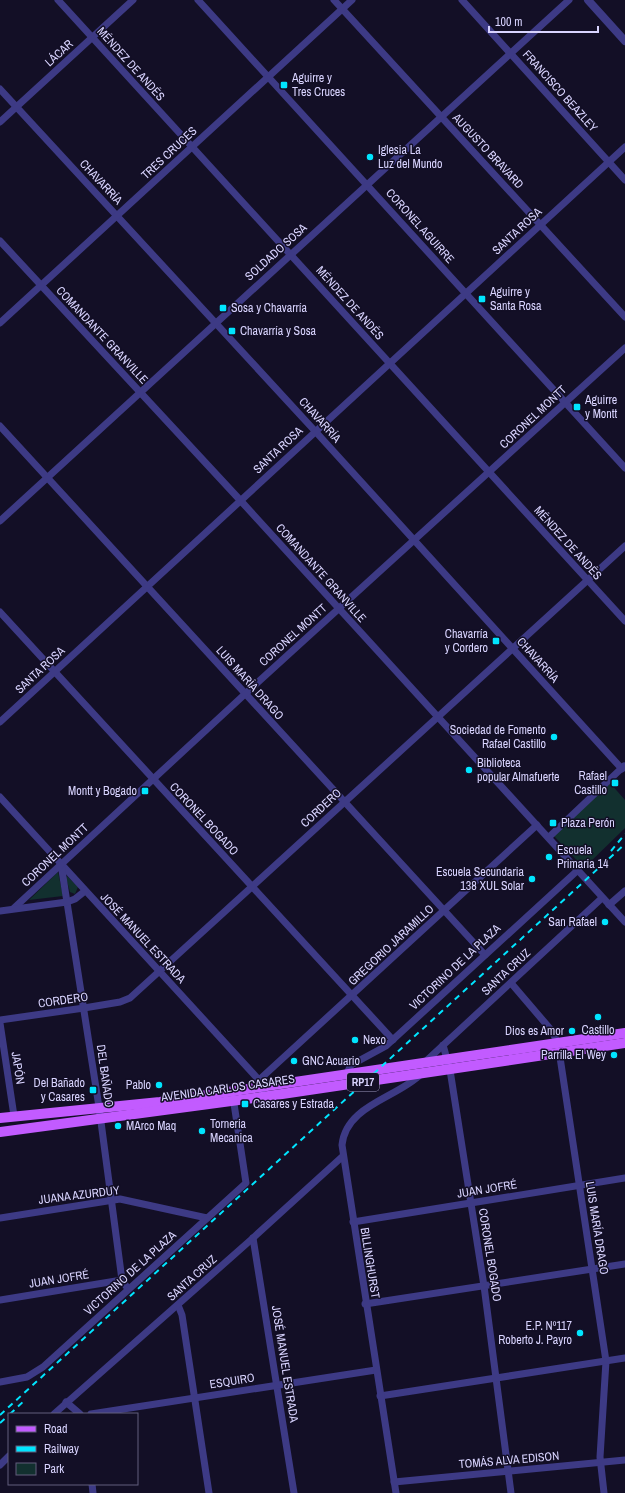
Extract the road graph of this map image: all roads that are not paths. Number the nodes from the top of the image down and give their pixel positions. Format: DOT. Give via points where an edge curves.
graph roads {
  1 [pos="58,0"];
  2 [pos="133,0"];
  3 [pos="198,0"];
  4 [pos="334,0"];
  5 [pos="352,0"];
  6 [pos="462,0"];
  7 [pos="569,0"];
  8 [pos="588,0"];
  9 [pos="342,9"];
  10 [pos="92,38"];
  11 [pos="625,41"];
  12 [pos="511,53"];
  13 [pos="268,77"];
  14 [pos="0,89"];
  15 [pos="16,107"];
  16 [pos="441,117"];
  17 [pos="0,122"];
  18 [pos="192,147"];
  19 [pos="625,147"];
  20 [pos="609,162"];
  21 [pos="625,180"];
  22 [pos="367,185"];
  23 [pos="117,216"];
  24 [pos="540,224"];
  25 [pos="0,241"];
  26 [pos="290,254"];
  27 [pos="41,285"];
  28 [pos="466,293"];
  29 [pos="625,317"];
  30 [pos="0,323"];
  31 [pos="215,323"];
  32 [pos="625,348"];
  33 [pos="389,363"];
  34 [pos="140,392"];
  35 [pos="564,402"];
  36 [pos="0,426"];
  37 [pos="315,431"];
  38 [pos="625,468"];
  39 [pos="489,472"];
  40 [pos="47,478"];
  41 [pos="240,500"];
  42 [pos="0,522"];
  43 [pos="413,540"];
  44 [pos="625,546"];
  45 [pos="587,580"];
  46 [pos="147,586"];
  47 [pos="338,609"];
  48 [pos="0,612"];
  49 [pos="625,622"];
  50 [pos="513,648"];
  51 [pos="55,672"];
  52 [pos="245,694"];
  53 [pos="437,717"];
  54 [pos="0,722"];
  55 [pos="624,767"];
  56 [pos="153,780"];
  57 [pos="0,797"];
  58 [pos="345,801"];
  59 [pos="537,825"];
  60 [pos="549,837"];
  61 [pos="61,864"];
  62 [pos="578,870"];
  63 [pos="252,887"];
  64 [pos="85,891"];
  65 [pos="625,891"];
  66 [pos="602,898"];
  67 [pos="67,902"];
  68 [pos="609,905"];
  69 [pos="14,908"];
  70 [pos="0,910"];
  71 [pos="444,911"];
  72 [pos="625,922"];
  73 [pos="485,955"];
  74 [pos="160,972"];
  75 [pos="511,983"];
  76 [pos="353,996"];
  77 [pos="84,1008"];
  78 [pos="0,1021"];
  79 [pos="625,1033"];
  80 [pos="392,1040"];
  81 [pos="625,1043"];
  82 [pos="443,1045"];
  83 [pos="559,1048"];
  84 [pos="425,1063"];
  85 [pos="449,1065"];
  86 [pos="421,1074"];
  87 [pos="346,1075"];
  88 [pos="261,1088"];
  89 [pos="233,1096"];
  90 [pos="99,1107"];
  91 [pos="14,1116"];
  92 [pos="0,1118"];
  93 [pos="100,1118"];
  94 [pos="0,1132"];
  95 [pos="343,1156"];
  96 [pos="625,1178"];
  97 [pos="579,1185"];
  98 [pos="112,1200"];
  99 [pos="470,1203"];
  100 [pos="0,1218"];
  101 [pos="207,1218"];
  102 [pos="353,1222"];
  103 [pos="253,1238"];
  104 [pos="625,1264"];
  105 [pos="593,1269"];
  106 [pos="122,1280"];
  107 [pos="484,1286"];
  108 [pos="128,1289"];
  109 [pos="0,1300"];
  110 [pos="366,1304"];
  111 [pos="178,1305"];
  112 [pos="625,1358"];
  113 [pos="606,1361"];
  114 [pos="376,1370"];
  115 [pos="497,1378"];
  116 [pos="0,1382"];
  117 [pos="277,1385"];
  118 [pos="380,1396"];
  119 [pos="195,1398"];
  120 [pos="66,1402"];
  121 [pos="55,1413"];
  122 [pos="79,1413"];
  123 [pos="98,1413"];
  124 [pos="8,1457"];
  125 [pos="625,1460"];
  126 [pos="600,1462"];
  127 [pos="0,1464"];
  128 [pos="509,1472"];
  129 [pos="394,1482"];
  130 [pos="209,1493"];
  131 [pos="294,1493"];
  132 [pos="396,1493"];
  133 [pos="511,1493"];
  134 [pos="604,1493"];
  1 -- 10 [label="street, MÉNDEZ DE ANDÉS"];
  2 -- 10 [label="street, LÁCAR"];
  3 -- 13 [label="street, CORONEL AGUIRRE"];
  4 -- 9 [label="street, AUGUSTO BRAVARD"];
  5 -- 9 [label="street, TRES CRUCES"];
  6 -- 12 [label="street, FRANCISCO BEAZLEY"];
  7 -- 12 [label="street, SOLDADO SOSA"];
  8 -- 11 [label="street"];
  9 -- 13 [label="street, TRES CRUCES"];
  9 -- 16 [label="street, AUGUSTO BRAVARD"];
  10 -- 15 [label="street, LÁCAR"];
  10 -- 18 [label="street, MÉNDEZ DE ANDÉS"];
  12 -- 16 [label="street, SOLDADO SOSA"];
  12 -- 20 [label="street, FRANCISCO BEAZLEY"];
  13 -- 18 [label="street, TRES CRUCES"];
  13 -- 22 [label="street, CORONEL AGUIRRE"];
  14 -- 15 [label="street, CHAVARRÍA"];
  15 -- 17 [label="street, LÁCAR"];
  15 -- 23 [label="street, CHAVARRÍA"];
  16 -- 22 [label="street, SOLDADO SOSA"];
  16 -- 24 [label="street, AUGUSTO BRAVARD"];
  18 -- 23 [label="street, TRES CRUCES"];
  18 -- 26 [label="street, MÉNDEZ DE ANDÉS"];
  19 -- 20 [label="street, SANTA ROSA"];
  20 -- 21 [label="street, FRANCISCO BEAZLEY"];
  20 -- 24 [label="street, SANTA ROSA"];
  22 -- 26 [label="street, SOLDADO SOSA"];
  22 -- 28 [label="street, CORONEL AGUIRRE"];
  23 -- 27 [label="street, TRES CRUCES"];
  23 -- 31 [label="street, CHAVARRÍA"];
  24 -- 28 [label="street, SANTA ROSA"];
  24 -- 29 [label="street, AUGUSTO BRAVARD"];
  25 -- 27 [label="street, COMANDANTE GRANVILLE"];
  26 -- 31 [label="street, SOLDADO SOSA"];
  26 -- 33 [label="street, MÉNDEZ DE ANDÉS"];
  27 -- 30 [label="street, TRES CRUCES"];
  27 -- 34 [label="street, COMANDANTE GRANVILLE"];
  28 -- 33 [label="street, SANTA ROSA"];
  28 -- 35 [label="street, CORONEL AGUIRRE"];
  31 -- 34 [label="street, SOLDADO SOSA"];
  31 -- 37 [label="street, CHAVARRÍA"];
  32 -- 35 [label="street, CORONEL MONTT"];
  33 -- 37 [label="street, SANTA ROSA"];
  33 -- 39 [label="street, MÉNDEZ DE ANDÉS"];
  34 -- 40 [label="street, SOLDADO SOSA"];
  34 -- 41 [label="street, COMANDANTE GRANVILLE"];
  35 -- 38 [label="street, CORONEL AGUIRRE"];
  35 -- 39 [label="street, CORONEL MONTT"];
  36 -- 40 [label="street, LUIS MARÍA DRAGO"];
  37 -- 41 [label="street, SANTA ROSA"];
  37 -- 43 [label="street, CHAVARRÍA"];
  39 -- 43 [label="street, CORONEL MONTT"];
  39 -- 45 [label="street, MÉNDEZ DE ANDÉS"];
  40 -- 42 [label="street, SOLDADO SOSA"];
  40 -- 46 [label="street, LUIS MARÍA DRAGO"];
  41 -- 46 [label="street, SANTA ROSA"];
  41 -- 47 [label="street, COMANDANTE GRANVILLE"];
  43 -- 47 [label="street, CORONEL MONTT"];
  43 -- 50 [label="street, CHAVARRÍA"];
  44 -- 45 [label="street, CORDERO"];
  45 -- 49 [label="street, MÉNDEZ DE ANDÉS"];
  45 -- 50 [label="street, CORDERO"];
  46 -- 51 [label="street, SANTA ROSA"];
  46 -- 52 [label="street, LUIS MARÍA DRAGO"];
  47 -- 52 [label="street, CORONEL MONTT"];
  47 -- 53 [label="street, COMANDANTE GRANVILLE"];
  48 -- 51 [label="street, CORONEL BOGADO"];
  50 -- 53 [label="street, CORDERO"];
  50 -- 55 [label="street, CHAVARRÍA"];
  51 -- 54 [label="street, SANTA ROSA"];
  51 -- 56 [label="street, CORONEL BOGADO"];
  52 -- 56 [label="street, CORONEL MONTT"];
  52 -- 58 [label="street, LUIS MARÍA DRAGO"];
  53 -- 58 [label="street, CORDERO"];
  53 -- 59 [label="street, COMANDANTE GRANVILLE"];
  55 -- 60 [label="street"];
  56 -- 61 [label="street, CORONEL MONTT"];
  56 -- 63 [label="street, CORONEL BOGADO"];
  57 -- 61 [label="street, JOSÉ MANUEL ESTRADA"];
  58 -- 63 [label="street, CORDERO"];
  58 -- 71 [label="street, LUIS MARÍA DRAGO"];
  59 -- 60 [label="street, COMANDANTE GRANVILLE"];
  59 -- 71 [label="street, GREGORIO JARAMILLO"];
  60 -- 62 [label="street, COMANDANTE GRANVILLE"];
  61 -- 64 [label="street, JOSÉ MANUEL ESTRADA"];
  61 -- 67 [label="street, DEL BAÑADO"];
  61 -- 69 [label="street, CORONEL MONTT"];
  62 -- 66 [label="street, COMANDANTE GRANVILLE"];
  62 -- 73 [label="street, VICTORINO DE LA PLAZA"];
  63 -- 74 [label="street, CORDERO"];
  63 -- 76 [label="street, CORONEL BOGADO"];
  64 -- 67 [label="street, CORONEL MONTT"];
  64 -- 74 [label="street, JOSÉ MANUEL ESTRADA"];
  65 -- 68 [label="street"];
  66 -- 68 [label="street, COMANDANTE GRANVILLE"];
  66 -- 75 [label="street, SANTA CRUZ"];
  67 -- 69 [label="street, CORONEL MONTT"];
  67 -- 77 [label="street, DEL BAÑADO"];
  68 -- 72 [label="street, COMANDANTE GRANVILLE"];
  69 -- 70 [label="street, CORONEL MONTT"];
  71 -- 73 [label="street, LUIS MARÍA DRAGO"];
  71 -- 76 [label="street, GREGORIO JARAMILLO"];
  73 -- 80 [label="street, VICTORINO DE LA PLAZA"];
  74 -- 77 [label="street, CORDERO" via="125,1000"];
  74 -- 88 [label="street, JOSÉ MANUEL ESTRADA"];
  75 -- 82 [label="street, SANTA CRUZ"];
  75 -- 83 [label="street, LUIS MARÍA DRAGO" via="552,1030"];
  76 -- 80 [label="street, CORONEL BOGADO"];
  76 -- 88 [label="street, GREGORIO JARAMILLO"];
  77 -- 78 [label="street, CORDERO"];
  77 -- 90 [label="street, DEL BAÑADO"];
  78 -- 91 [label="street, JAPÓN"];
  79 -- 83 [label="main road, AVENIDA CARLOS CASARES / RP17"];
  80 -- 87 [label="street, VICTORINO DE LA PLAZA" via="351,1065"];
  81 -- 83 [label="main road, AVENIDA CARLOS CASARES / RP17"];
  82 -- 84 [label="street, SANTA CRUZ"];
  82 -- 85 [label="street, CORONEL BOGADO"];
  83 -- 85 [label="main road, AVENIDA CARLOS CASARES / RP17"];
  83 -- 97 [label="street, LUIS MARÍA DRAGO"];
  84 -- 85 [label="main road, AVENIDA CARLOS CASARES / RP17"];
  84 -- 87 [label="main road, AVENIDA CARLOS CASARES / RP17"];
  85 -- 86 [label="main road, AVENIDA CARLOS CASARES / RP17"];
  85 -- 99 [label="street, CORONEL BOGADO"];
  86 -- 88 [label="main road, AVENIDA CARLOS CASARES / RP17"];
  86 -- 95 [label="street, BILLINGHURST" via="355,1118 342,1139"];
  87 -- 88 [label="main road, AVENIDA CARLOS CASARES / RP17"];
  88 -- 89 [label="main road, AVENIDA CARLOS CASARES / RP17"];
  89 -- 90 [label="main road, AVENIDA CARLOS CASARES / RP17"];
  89 -- 93 [label="main road, AVENIDA CARLOS CASARES / RP17"];
  89 -- 101 [label="street, VICTORINO DE LA PLAZA" via="246,1183"];
  90 -- 91 [label="main road, AVENIDA CARLOS CASARES / RP17"];
  90 -- 93 [label="street, DEL BAÑADO"];
  91 -- 92 [label="main road, AVENIDA CARLOS CASARES / RP17"];
  93 -- 94 [label="main road, AVENIDA CARLOS CASARES / RP17"];
  93 -- 98 [label="street, DEL BAÑADO"];
  95 -- 102 [label="street, BILLINGHURST"];
  95 -- 103 [label="street, SANTA CRUZ"];
  96 -- 97 [label="street, JUAN JOFRÉ"];
  97 -- 99 [label="street, JUAN JOFRÉ"];
  97 -- 105 [label="street, LUIS MARÍA DRAGO"];
  98 -- 100 [label="street, JUANA AZURDUY"];
  98 -- 101 [label="street, JUANA AZURDUY" via="126,1200"];
  98 -- 106 [label="street, DEL BAÑADO"];
  99 -- 102 [label="street, JUAN JOFRÉ"];
  99 -- 107 [label="street, CORONEL BOGADO"];
  101 -- 108 [label="street, VICTORINO DE LA PLAZA"];
  102 -- 110 [label="street, BILLINGHURST"];
  103 -- 111 [label="street, SANTA CRUZ"];
  103 -- 117 [label="street, JOSÉ MANUEL ESTRADA"];
  104 -- 105 [label="street"];
  105 -- 107 [label="street"];
  105 -- 113 [label="street, LUIS MARÍA DRAGO"];
  106 -- 108 [label="street, DEL BAÑADO"];
  106 -- 109 [label="street, JUAN JOFRÉ"];
  107 -- 110 [label="street"];
  107 -- 115 [label="street, CORONEL BOGADO"];
  108 -- 116 [label="street, VICTORINO DE LA PLAZA" via="43,1367 27,1377"];
  110 -- 114 [label="street, BILLINGHURST"];
  111 -- 119 [label="street" via="182,1315"];
  111 -- 120 [label="street, SANTA CRUZ"];
  112 -- 113 [label="street"];
  113 -- 115 [label="street"];
  113 -- 126 [label="street, LUIS MARÍA DRAGO"];
  114 -- 117 [label="street, ESQUIRO"];
  114 -- 118 [label="street, BILLINGHURST"];
  115 -- 118 [label="street"];
  115 -- 128 [label="street, CORONEL BOGADO"];
  117 -- 119 [label="street, ESQUIRO"];
  117 -- 131 [label="street, JOSÉ MANUEL ESTRADA"];
  118 -- 129 [label="street, BILLINGHURST"];
  119 -- 123 [label="street, ESQUIRO"];
  119 -- 130 [label="street"];
  120 -- 121 [label="street, SANTA CRUZ"];
  120 -- 122 [label="street"];
  124 -- 127 [label="street"];
  125 -- 126 [label="street, TOMÁS ALVA EDISON"];
  126 -- 128 [label="street, TOMÁS ALVA EDISON"];
  126 -- 134 [label="street, LUIS MARÍA DRAGO"];
  128 -- 129 [label="street, TOMÁS ALVA EDISON"];
  128 -- 133 [label="street, CORONEL BOGADO"];
  129 -- 132 [label="street, BILLINGHURST"];
}
